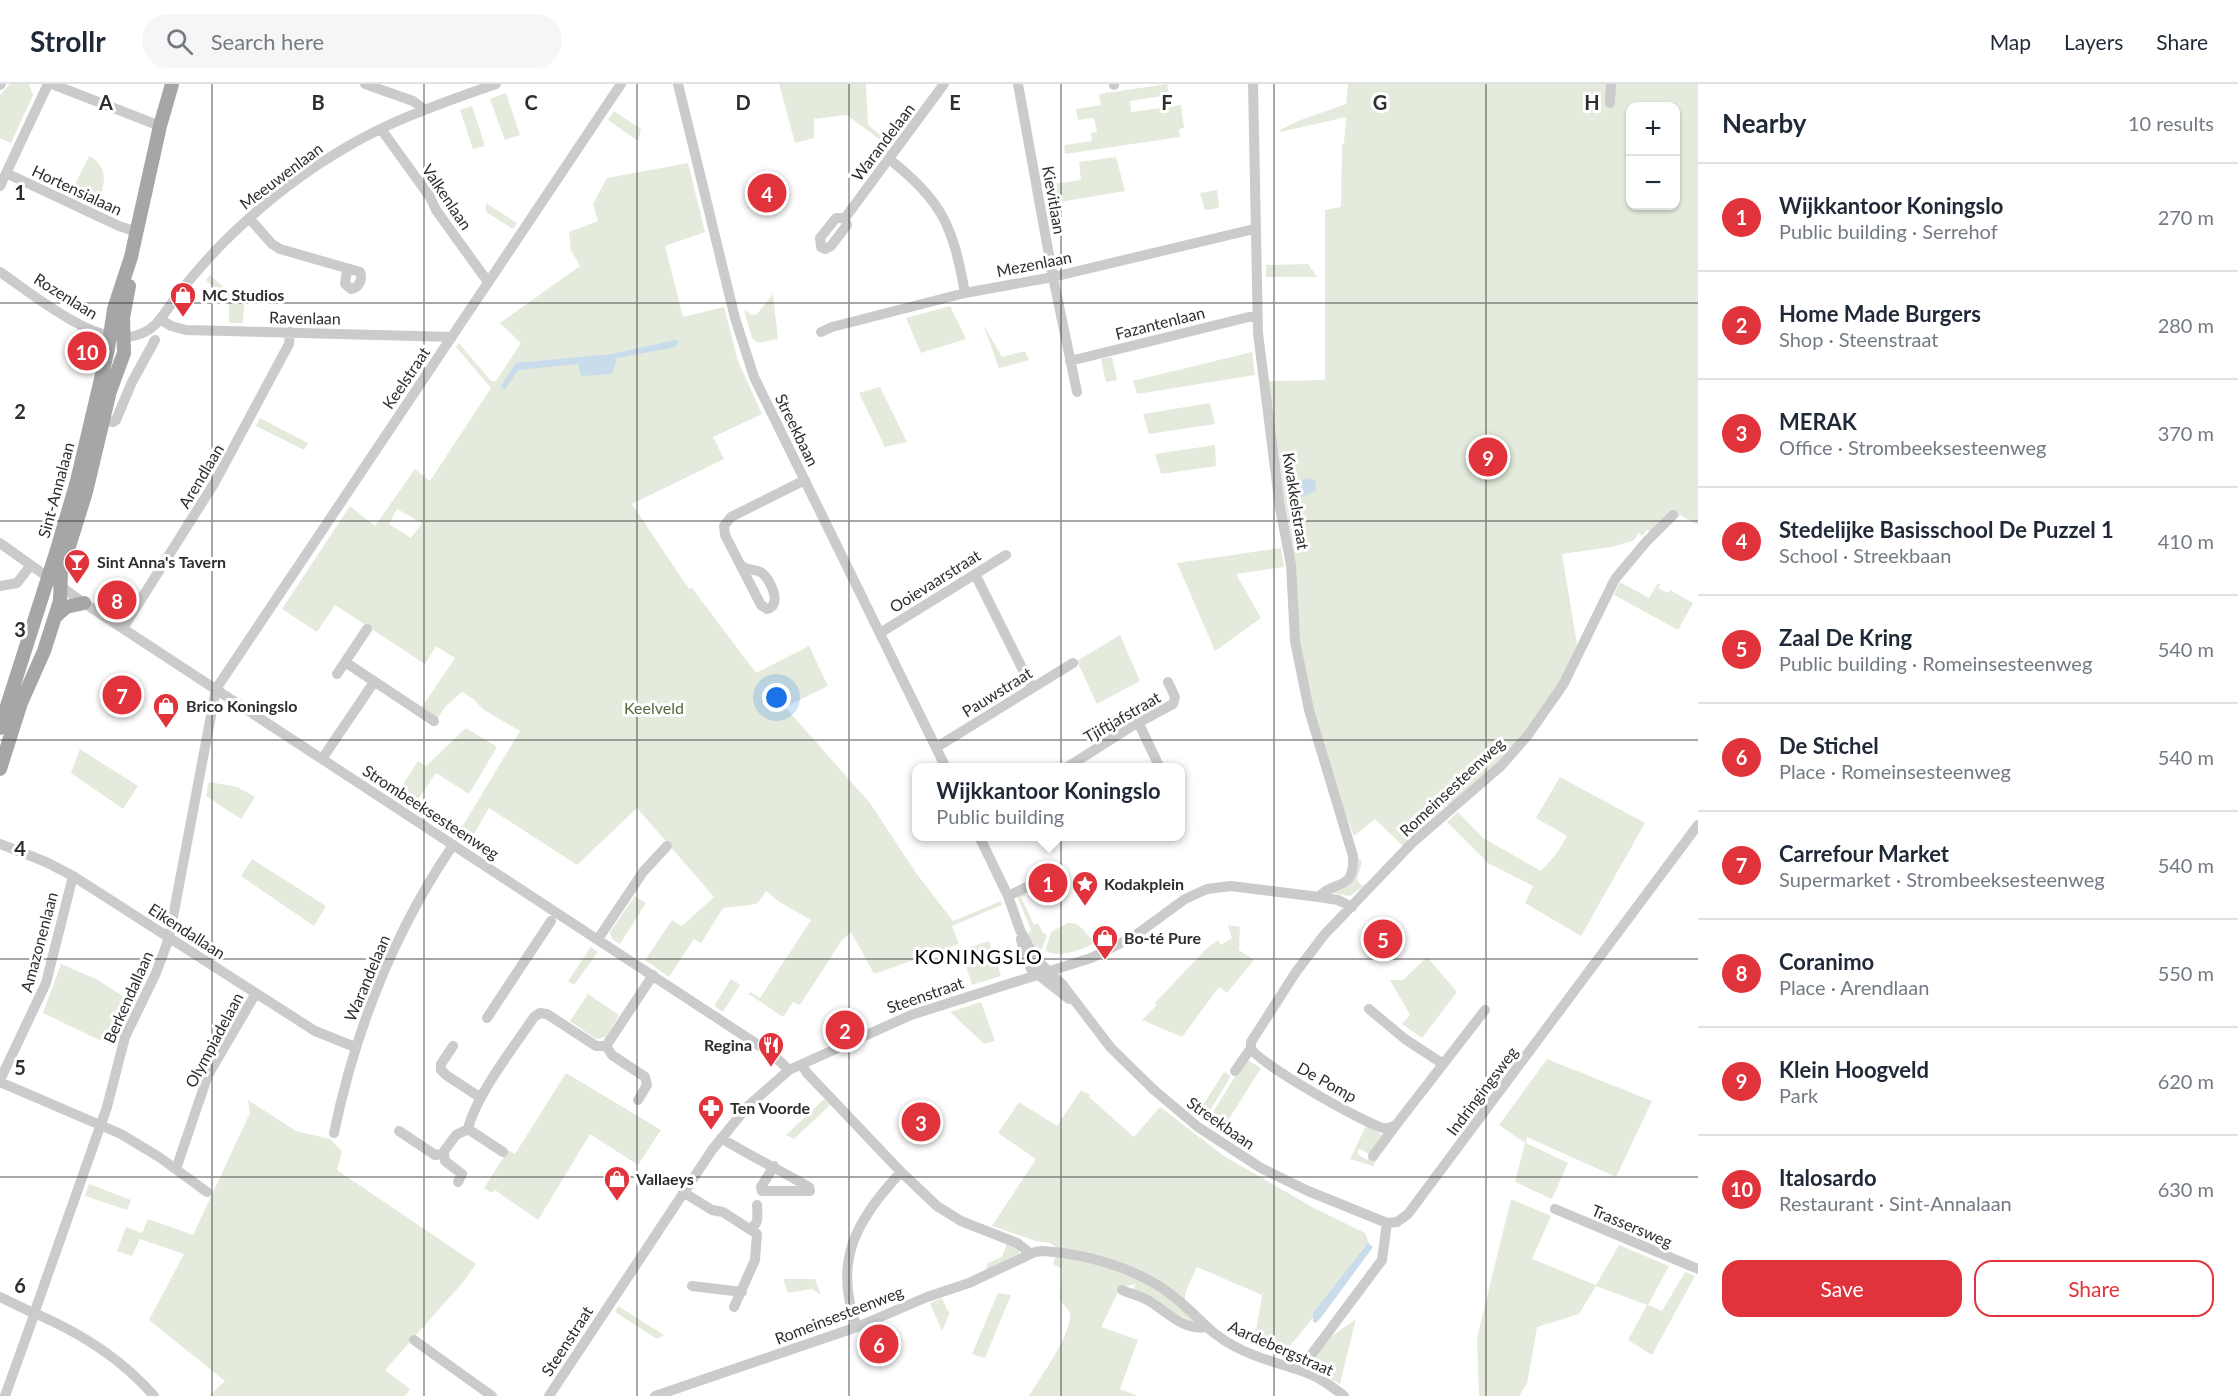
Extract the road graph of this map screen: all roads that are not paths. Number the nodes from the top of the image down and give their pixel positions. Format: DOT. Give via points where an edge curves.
graph roads {
  1 [pos="50,84"];
  2 [pos="172,84"];
  3 [pos="365,84"];
  4 [pos="496,84"];
  5 [pos="621,84"];
  6 [pos="678,84"];
  7 [pos="944,84"];
  8 [pos="1018,84"];
  9 [pos="1253,84"];
  10 [pos="1611,84"];
  11 [pos="1610,103"];
  12 [pos="425,110"];
  13 [pos="160,126"];
  14 [pos="381,129"];
  15 [pos="889,159"];
  16 [pos="6,173"];
  17 [pos="0,186"];
  18 [pos="249,218"];
  19 [pos="845,218"];
  20 [pos="1254,228"];
  21 [pos="136,232"];
  22 [pos="346,268"];
  23 [pos="0,272"];
  24 [pos="1053,277"];
  25 [pos="488,282"];
  26 [pos="965,293"];
  27 [pos="1257,315"];
  28 [pos="160,319"];
  29 [pos="290,332"];
  30 [pos="821,332"];
  31 [pos="118,337"];
  32 [pos="452,337"];
  33 [pos="155,340"];
  34 [pos="1070,361"];
  35 [pos="1077,392"];
  36 [pos="103,421"];
  37 [pos="805,480"];
  38 [pos="1673,515"];
  39 [pos="0,543"];
  40 [pos="1006,555"];
  41 [pos="740,564"];
  42 [pos="31,565"];
  43 [pos="975,574"];
  44 [pos="54,582"];
  45 [pos="0,586"];
  46 [pos="84,603"];
  47 [pos="56,616"];
  48 [pos="123,628"];
  49 [pos="367,629"];
  50 [pos="880,633"];
  51 [pos="345,662"];
  52 [pos="1073,663"];
  53 [pos="337,675"];
  54 [pos="374,682"];
  55 [pos="1168,682"];
  56 [pos="1032,688"];
  57 [pos="216,689"];
  58 [pos="434,721"];
  59 [pos="1139,724"];
  60 [pos="0,728"];
  61 [pos="937,747"];
  62 [pos="322,759"];
  63 [pos="944,763"];
  64 [pos="1077,763"];
  65 [pos="1158,763"];
  66 [pos="0,769"];
  67 [pos="1698,825"];
  68 [pos="982,841"];
  69 [pos="0,844"];
  70 [pos="453,845"];
  71 [pos="667,846"];
  72 [pos="1060,871"];
  73 [pos="73,876"];
  74 [pos="1008,896"];
  75 [pos="1319,897"];
  76 [pos="1352,907"];
  77 [pos="551,921"];
  78 [pos="1020,930"];
  79 [pos="169,938"];
  80 [pos="598,939"];
  81 [pos="1050,971"];
  82 [pos="1037,974"];
  83 [pos="653,975"];
  84 [pos="256,993"];
  85 [pos="1072,1000"];
  86 [pos="1369,1009"];
  87 [pos="1485,1010"];
  88 [pos="487,1018"];
  89 [pos="453,1046"];
  90 [pos="606,1046"];
  91 [pos="355,1047"];
  92 [pos="1251,1048"];
  93 [pos="1443,1064"];
  94 [pos="802,1065"];
  95 [pos="789,1070"];
  96 [pos="1235,1071"];
  97 [pos="0,1081"];
  98 [pos="481,1098"];
  99 [pos="638,1100"];
  100 [pos="100,1124"];
  101 [pos="1396,1125"];
  102 [pos="468,1129"];
  103 [pos="399,1131"];
  104 [pos="334,1133"];
  105 [pos="721,1138"];
  106 [pos="444,1152"];
  107 [pos="503,1152"];
  108 [pos="1373,1156"];
  109 [pos="774,1166"];
  110 [pos="176,1169"];
  111 [pos="901,1172"];
  112 [pos="458,1182"];
  113 [pos="207,1191"];
  114 [pos="683,1192"];
  115 [pos="757,1205"];
  116 [pos="1555,1209"];
  117 [pos="1387,1223"];
  118 [pos="750,1228"];
  119 [pos="1031,1254"];
  120 [pos="1698,1269"];
  121 [pos="692,1286"];
  122 [pos="1122,1290"];
  123 [pos="742,1292"];
  124 [pos="0,1297"];
  125 [pos="734,1308"];
  126 [pos="34,1313"];
  127 [pos="857,1327"];
  128 [pos="1205,1327"];
  129 [pos="414,1340"];
  130 [pos="1300,1370"];
  131 [pos="5,1396"];
  132 [pos="154,1396"];
  133 [pos="492,1396"];
  134 [pos="549,1396"];
  135 [pos="655,1396"];
  136 [pos="1344,1396"];
  1 -- 13 [label="street"];
  1 -- 16 [label="street"];
  2 -- 13 [label="main road, Sint-Annalaan"];
  3 -- 12 [label="street" via="413,101"];
  4 -- 12 [label="street, Meeuwenlaan"];
  5 -- 25 [label="street, Keelstraat"];
  6 -- 37 [label="street, Streekbaan" via="746,353"];
  7 -- 15 [label="street, Warandelaan"];
  8 -- 24 [label="street, Kievitlaan"];
  9 -- 20 [label="street, Kwakkelstraat"];
  10 -- 11 [label="street"];
  12 -- 14 [label="street, Meeuwenlaan"];
  13 -- 21 [label="main road, Sint-Annalaan"];
  14 -- 18 [label="street, Meeuwenlaan" via="314,167"];
  14 -- 25 [label="street, Valkenlaan"];
  15 -- 19 [label="street, Warandelaan"];
  15 -- 26 [label="street" via="920,184 943,214 954,241"];
  16 -- 17 [label="street"];
  16 -- 21 [label="street, Hortensialaan"];
  18 -- 22 [label="street" via="280,249"];
  18 -- 28 [label="street, Meeuwenlaan" via="206,260"];
  20 -- 24 [label="street, Mezenlaan"];
  20 -- 27 [label="street, Kwakkelstraat"];
  21 -- 31 [label="main road, Sint-Annalaan" via="114,309"];
  23 -- 31 [label="street, Rozenlaan" via="85,328"];
  24 -- 26 [label="street, Mezenlaan"];
  24 -- 34 [label="street, Kievitlaan"];
  25 -- 32 [label="street, Keelstraat"];
  26 -- 30 [label="street, Mezenlaan"];
  27 -- 34 [label="street, Fazantenlaan"];
  27 -- 75 [label="street, Kwakkelstraat" via="1280,508 1291,565 1294,631 1302,680 1353,852 1353,867 1347,880"];
  28 -- 29 [label="street, Ravenlaan" via="186,330"];
  28 -- 31 [label="street, Meeuwenlaan" via="147,330"];
  29 -- 32 [label="street, Ravenlaan"];
  29 -- 48 [label="street, Arendlaan" via="289,344 235,448"];
  31 -- 36 [label="main road, Sint-Annalaan" via="123,359"];
  31 -- 44 [label="main road, Sint-Annalaan" via="77,481"];
  32 -- 57 [label="street, Keelstraat"];
  33 -- 36 [label="street" via="116,420"];
  34 -- 35 [label="street, Kievitlaan"];
  36 -- 44 [label="main road, Sint-Annalaan" via="86,492 61,572"];
  37 -- 41 [label="street" via="725,523 724,531"];
  37 -- 50 [label="street, Streekbaan"];
  38 -- 76 [label="street, Romeinsesteenweg" via="1615,579 1563,685 1528,735 1501,766 1428,828"];
  39 -- 42 [label="street, Strombeeksesteenweg"];
  40 -- 43 [label="street, Ooievaarstraat"];
  42 -- 44 [label="street, Strombeeksesteenweg"];
  42 -- 45 [label="street" via="17,583"];
  43 -- 50 [label="street, Ooievaarstraat"];
  43 -- 56 [label="street"];
  44 -- 46 [label="street, Strombeeksesteenweg"];
  44 -- 47 [label="main road, Sint-Annalaan" via="62,594"];
  44 -- 60 [label="main road, Sint-Annalaan"];
  46 -- 47 [label="main road" via="66,607"];
  46 -- 48 [label="street, Strombeeksesteenweg"];
  47 -- 66 [label="main road, Sint-Annalaan"];
  48 -- 57 [label="street, Strombeeksesteenweg"];
  49 -- 51 [label="street"];
  50 -- 61 [label="street, Streekbaan"];
  51 -- 53 [label="street"];
  51 -- 54 [label="street"];
  52 -- 56 [label="street, Pauwstraat"];
  54 -- 58 [label="street"];
  54 -- 62 [label="street"];
  55 -- 59 [label="street, Tjiftjafstraat" via="1174,702"];
  56 -- 61 [label="street, Pauwstraat"];
  57 -- 62 [label="street, Strombeeksesteenweg"];
  57 -- 79 [label="street, Berkendallaan"];
  59 -- 64 [label="street, Tjiftjafstraat"];
  59 -- 65 [label="street"];
  61 -- 63 [label="street, Streekbaan"];
  62 -- 70 [label="street, Strombeeksesteenweg"];
  67 -- 117 [label="street, Indringingsweg" via="1408,1214 1397,1222"];
  68 -- 74 [label="street, Streekbaan"];
  69 -- 73 [label="street, Eikendallaan"];
  70 -- 80 [label="street, Strombeeksesteenweg"];
  70 -- 91 [label="street, Warandelaan" via="393,953"];
  71 -- 80 [label="street" via="633,885"];
  72 -- 74 [label="street"];
  73 -- 79 [label="street, Eikendallaan"];
  73 -- 97 [label="street, Amazonenlaan" via="46,983"];
  74 -- 78 [label="street, Streekbaan"];
  75 -- 76 [label="street, Steenstraat"];
  75 -- 81 [label="street, Steenstraat" via="1232,886 1207,889 1185,899 1123,943"];
  76 -- 92 [label="street, Romeinsesteenweg" via="1306,958 1251,1042"];
  77 -- 88 [label="street"];
  78 -- 81 [label="street, Streekbaan" via="1036,959"];
  78 -- 82 [label="street, Streekbaan" via="1027,962"];
  79 -- 84 [label="street, Eikendallaan"];
  79 -- 100 [label="street, Berkendallaan" via="127,1032"];
  80 -- 83 [label="street, Strombeeksesteenweg"];
  81 -- 82 [label="street, Steenstraat"];
  81 -- 85 [label="street, Streekbaan"];
  82 -- 85 [label="street, Streekbaan"];
  82 -- 94 [label="street, Steenstraat" via="910,1015"];
  83 -- 90 [label="street"];
  83 -- 95 [label="street, Strombeeksesteenweg" via="772,1053"];
  84 -- 91 [label="street, Eikendallaan" via="315,1031"];
  84 -- 110 [label="street, Olympiadelaan" via="208,1075"];
  85 -- 117 [label="street, Streekbaan" via="1122,1059 1198,1126 1276,1176"];
  86 -- 93 [label="street"];
  87 -- 93 [label="street"];
  89 -- 98 [label="street" via="441,1070"];
  90 -- 98 [label="street" via="596,1046 547,1014 537,1014"];
  90 -- 99 [label="street" via="612,1055 647,1080"];
  91 -- 104 [label="street, Warandelaan"];
  92 -- 96 [label="street, Romeinsesteenweg"];
  92 -- 101 [label="street, De Pomp" via="1257,1057 1347,1110 1384,1128"];
  93 -- 101 [label="street"];
  94 -- 95 [label="street, Steenstraat"];
  94 -- 111 [label="street"];
  95 -- 105 [label="street, Steenstraat" via="756,1098"];
  97 -- 100 [label="street"];
  98 -- 102 [label="street"];
  100 -- 110 [label="street"];
  100 -- 126 [label="street, Berkendallaan"];
  101 -- 108 [label="street"];
  102 -- 106 [label="street" via="456,1135"];
  102 -- 107 [label="street"];
  103 -- 106 [label="street" via="435,1155"];
  105 -- 109 [label="street"];
  105 -- 114 [label="street, Steenstraat"];
  106 -- 112 [label="street" via="445,1161 462,1174"];
  110 -- 113 [label="street"];
  111 -- 119 [label="street" via="949,1214 1017,1243"];
  111 -- 127 [label="street" via="866,1212 852,1244 848,1290"];
  114 -- 118 [label="street"];
  114 -- 134 [label="street, Steenstraat"];
  115 -- 118 [label="street" via="757,1222"];
  116 -- 120 [label="street, Trassersweg"];
  117 -- 130 [label="street" via="1382,1260"];
  118 -- 123 [label="street" via="758,1236 755,1260"];
  119 -- 127 [label="street, Romeinsesteenweg"];
  119 -- 128 [label="street, Aardebergstraat" via="1064,1252 1106,1262 1168,1292"];
  121 -- 123 [label="street"];
  122 -- 128 [label="street, Aardebergstraat" via="1148,1300 1186,1325"];
  123 -- 125 [label="street"];
  124 -- 126 [label="street"];
  126 -- 131 [label="street, Berkendallaan"];
  126 -- 132 [label="street" via="98,1348"];
  127 -- 135 [label="street, Romeinsesteenweg"];
  128 -- 130 [label="street, Aardebergstraat" via="1240,1350"];
  129 -- 133 [label="street"];
  130 -- 136 [label="street, Aardebergstraat"];
}
